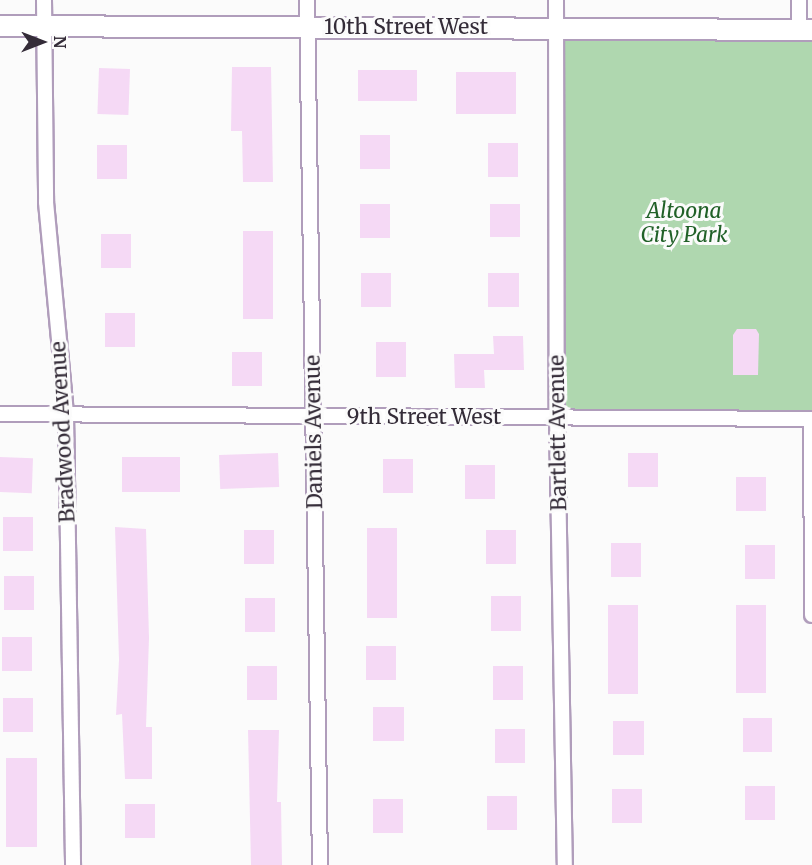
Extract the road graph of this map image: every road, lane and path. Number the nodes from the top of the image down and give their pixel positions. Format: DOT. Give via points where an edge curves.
graph roads {
  1 [pos="44,0"];
  2 [pos="307,0"];
  3 [pos="556,0"];
  4 [pos="799,0"];
  5 [pos="0,26"];
  6 [pos="45,26"];
  7 [pos="307,26"];
  8 [pos="556,28"];
  9 [pos="805,30"];
  10 [pos="0,414"];
  11 [pos="66,415"];
  12 [pos="315,417"];
  13 [pos="557,417"];
  14 [pos="811,419"];
  15 [pos="812,615"];
  16 [pos="73,865"];
  17 [pos="320,865"];
  18 [pos="565,865"];
  1 -- 6 [label="street, Bradwood Avenue"];
  2 -- 7 [label="street, Daniels Avenue"];
  3 -- 8 [label="street, Bartlett Avenue"];
  4 -- 9 [label="street"];
  5 -- 6 [label="street, 10th Street West"];
  6 -- 7 [label="street, 10th Street West"];
  6 -- 11 [label="street, Bradwood Avenue" via="46,202"];
  7 -- 8 [label="street, 10th Street West"];
  7 -- 12 [label="street, Daniels Avenue"];
  8 -- 9 [label="street, 10th Street West"];
  8 -- 13 [label="street, Bartlett Avenue"];
  10 -- 11 [label="street, 9th Street West"];
  11 -- 12 [label="street, 9th Street West"];
  11 -- 16 [label="street, Bradwood Avenue"];
  12 -- 13 [label="street, 9th Street West"];
  12 -- 17 [label="street, Daniels Avenue"];
  13 -- 14 [label="street, 9th Street West"];
  13 -- 18 [label="street, Bartlett Avenue"];
  14 -- 15 [label="street"];
}
